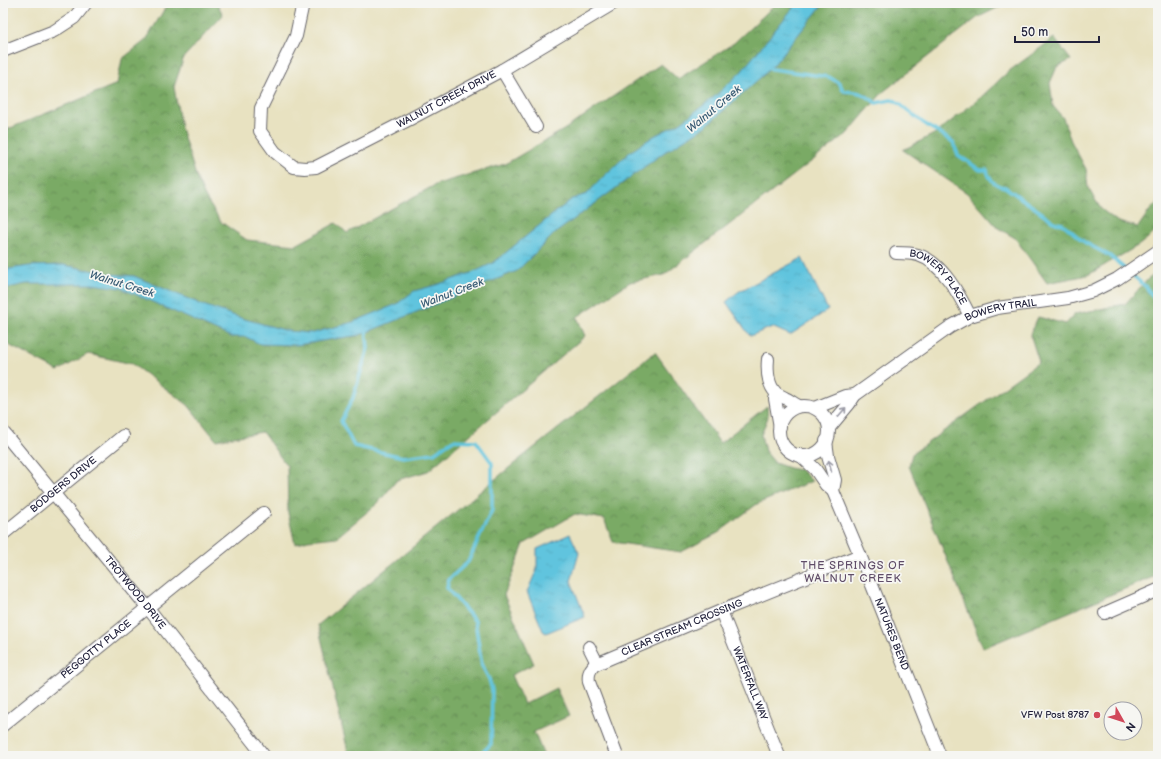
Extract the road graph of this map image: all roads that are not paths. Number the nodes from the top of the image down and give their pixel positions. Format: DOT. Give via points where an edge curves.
graph roads {
  1 [pos="86,3"];
  2 [pos="303,3"];
  3 [pos="614,3"];
  4 [pos="3,52"];
  5 [pos="502,70"];
  6 [pos="536,127"];
  7 [pos="896,253"];
  8 [pos="1153,254"];
  9 [pos="970,316"];
  10 [pos="768,359"];
  11 [pos="777,394"];
  12 [pos="855,395"];
  13 [pos="799,406"];
  14 [pos="815,408"];
  15 [pos="780,427"];
  16 [pos="829,428"];
  17 [pos="3,432"];
  18 [pos="124,436"];
  19 [pos="826,441"];
  20 [pos="800,455"];
  21 [pos="834,491"];
  22 [pos="54,493"];
  23 [pos="264,513"];
  24 [pos="3,534"];
  25 [pos="860,555"];
  26 [pos="1158,590"];
  27 [pos="148,608"];
  28 [pos="721,612"];
  29 [pos="1105,613"];
  30 [pos="589,647"];
  31 [pos="597,663"];
  32 [pos="3,725"];
  33 [pos="260,754"];
  34 [pos="617,756"];
  35 [pos="779,756"];
  36 [pos="940,756"];
  1 -- 4 [label="street" via="74,18 54,31"];
  2 -- 5 [label="street, WALNUT CREEK DRIVE" via="296,36 261,108 260,131 275,152 294,167 316,167"];
  3 -- 5 [label="street, WALNUT CREEK DRIVE"];
  5 -- 6 [label="street"];
  7 -- 9 [label="street, BOWERY PLACE" via="919,255 933,264 953,286"];
  8 -- 9 [label="street, BOWERY TRAIL" via="1098,288 1068,298 997,308"];
  9 -- 12 [label="street, BOWERY TRAIL" via="950,327"];
  10 -- 11 [label="street" via="768,376"];
  11 -- 13 [label="street"];
  11 -- 15 [label="street" via="775,399"];
  12 -- 14 [label="street, BOWERY TRAIL" via="844,396"];
  16 -- 12 [label="street, BOWERY TRAIL, one-way"];
  13 -- 14 [label="street"];
  13 -- 15 [label="street" via="786,414"];
  14 -- 16 [label="street" via="825,416"];
  15 -- 20 [label="street" via="780,438 784,445"];
  16 -- 19 [label="street"];
  17 -- 22 [label="street, TROTWOOD DRIVE"];
  18 -- 22 [label="street, BODGERS DRIVE"];
  19 -- 20 [label="street" via="814,454"];
  21 -- 19 [label="street, NATURES BEND, one-way"];
  20 -- 21 [label="street, NATURES BEND"];
  21 -- 25 [label="street, NATURES BEND"];
  22 -- 24 [label="street, BODGERS DRIVE"];
  22 -- 27 [label="street, TROTWOOD DRIVE"];
  23 -- 27 [label="street, PEGGOTTY PLACE"];
  25 -- 28 [label="street, CLEAR STREAM CROSSING"];
  25 -- 36 [label="street, NATURES BEND"];
  26 -- 29 [label="street"];
  27 -- 32 [label="street, PEGGOTTY PLACE"];
  27 -- 33 [label="street, TROTWOOD DRIVE"];
  28 -- 31 [label="street, CLEAR STREAM CROSSING"];
  28 -- 35 [label="street, WATERFALL WAY"];
  30 -- 31 [label="street"];
  31 -- 34 [label="street" via="590,670 589,682"];
}
